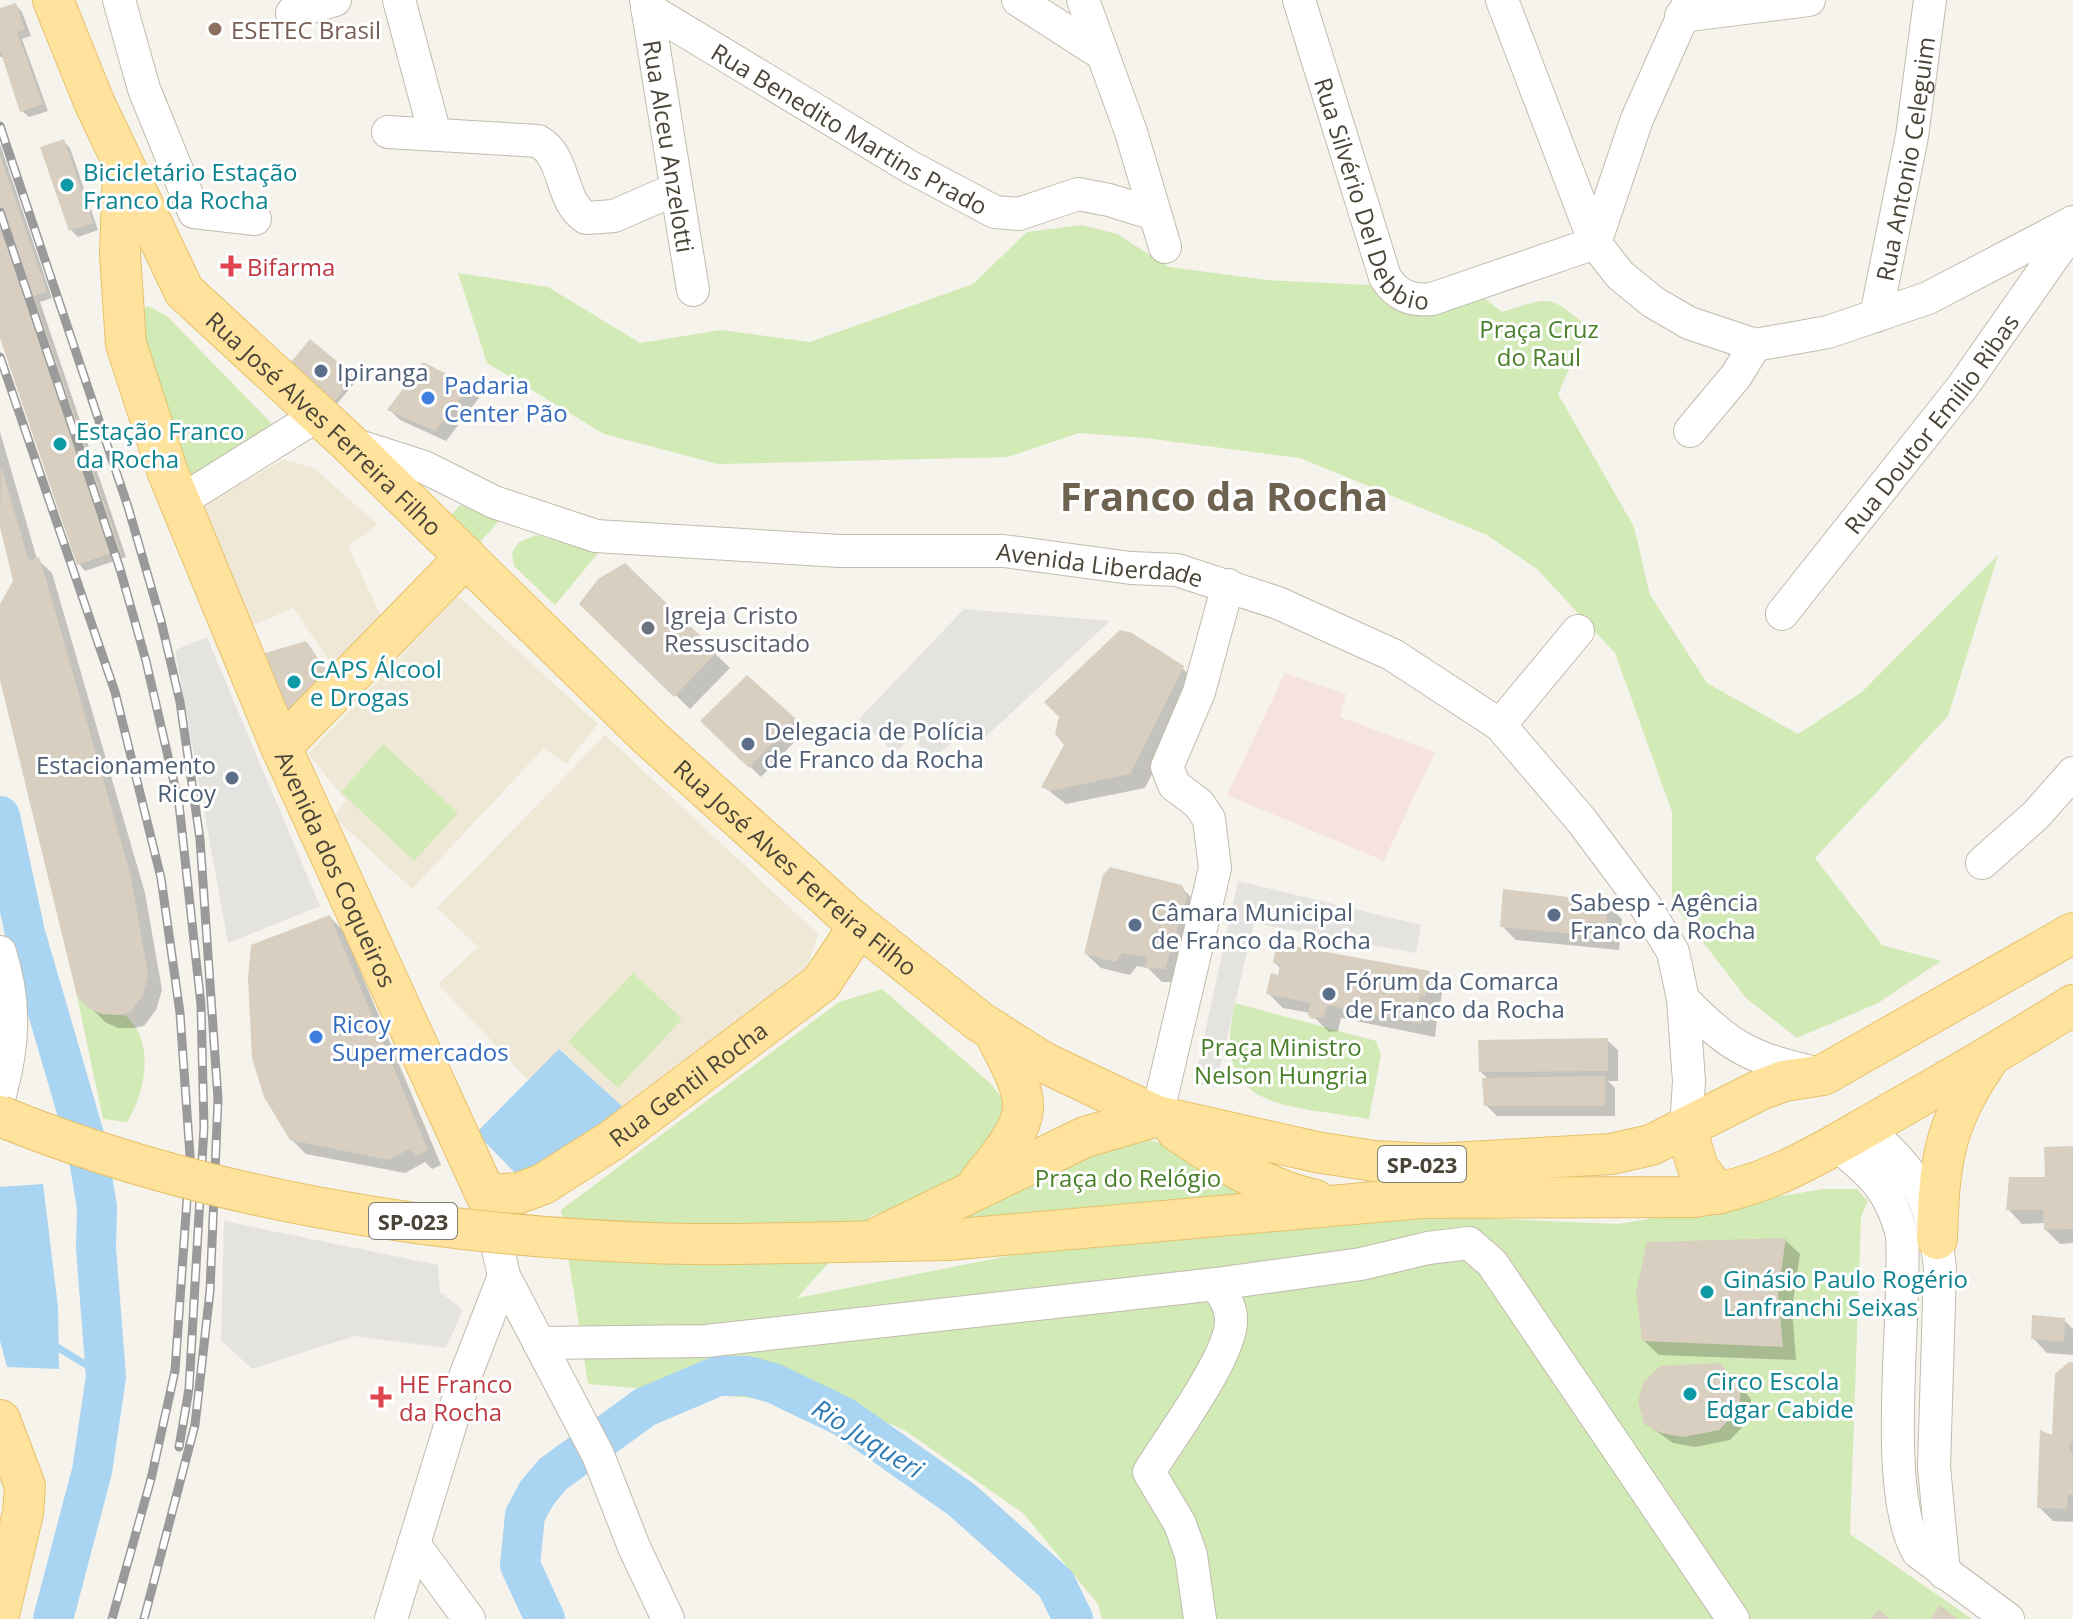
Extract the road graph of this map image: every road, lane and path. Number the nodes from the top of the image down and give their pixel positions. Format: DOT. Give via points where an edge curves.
graph roads {
  1 [pos="53,0"];
  2 [pos="119,0"];
  3 [pos="335,0"];
  4 [pos="399,0"];
  5 [pos="1018,0"];
  6 [pos="1083,0"];
  7 [pos="1299,0"];
  8 [pos="1502,0"];
  9 [pos="1809,0"];
  10 [pos="1930,0"];
  11 [pos="646,4"];
  12 [pos="1686,8"];
  13 [pos="292,13"];
  14 [pos="1099,52"];
  15 [pos="388,132"];
  16 [pos="435,134"];
  17 [pos="123,166"];
  18 [pos="676,189"];
  19 [pos="1154,214"];
  20 [pos="255,219"];
  21 [pos="2073,222"];
  22 [pos="2073,229"];
  23 [pos="1595,243"];
  24 [pos="1165,247"];
  25 [pos="176,277"];
  26 [pos="693,290"];
  27 [pos="122,304"];
  28 [pos="1876,316"];
  29 [pos="1755,345"];
  30 [pos="318,415"];
  31 [pos="1690,431"];
  32 [pos="349,443"];
  33 [pos="179,502"];
  34 [pos="466,557"];
  35 [pos="1228,585"];
  36 [pos="1782,614"];
  37 [pos="1578,631"];
  38 [pos="1500,725"];
  39 [pos="281,747"];
  40 [pos="2073,773"];
  41 [pos="1982,863"];
  42 [pos="859,926"];
  43 [pos="2073,933"];
  44 [pos="0,952"];
  45 [pos="1683,999"];
  46 [pos="2073,1005"];
  47 [pos="993,1030"];
  48 [pos="1991,1057"];
  49 [pos="1823,1075"];
  50 [pos="0,1095"];
  51 [pos="0,1116"];
  52 [pos="1157,1116"];
  53 [pos="1686,1129"];
  54 [pos="1851,1136"];
  55 [pos="971,1193"];
  56 [pos="1718,1194"];
  57 [pos="486,1195"];
  58 [pos="1329,1203"];
  59 [pos="1937,1239"];
  60 [pos="856,1241"];
  61 [pos="504,1276"];
  62 [pos="1216,1284"];
  63 [pos="539,1343"];
  64 [pos="0,1420"];
  65 [pos="414,1544"];
  66 [pos="1944,1573"];
  67 [pos="0,1610"];
  68 [pos="391,1619"];
  69 [pos="469,1619"];
  70 [pos="668,1619"];
  71 [pos="1200,1619"];
  72 [pos="1733,1619"];
  73 [pos="2008,1619"];
  1 -- 17 [label="main road, Rua José Alves Ferreira Filho"];
  2 -- 20 [label="street" via="144,89 194,212"];
  3 -- 13 [label="street"];
  4 -- 16 [label="street"];
  5 -- 14 [label="street"];
  6 -- 14 [label="street"];
  7 -- 23 [label="street, Rua Silvério Del Debbio" via="1385,277 1399,293 1432,299"];
  8 -- 23 [label="street"];
  9 -- 12 [label="street"];
  10 -- 28 [label="street, Rua Antonio Celeguim" via="1912,136"];
  11 -- 18 [label="street, Rua Alceu Anzelotti"];
  11 -- 19 [label="street, Rua Benedito Martins Prado" via="910,167 995,212 1019,214 1078,194"];
  12 -- 23 [label="street" via="1637,119"];
  14 -- 19 [label="street" via="1131,132"];
  15 -- 16 [label="street"];
  16 -- 18 [label="street" via="538,141 554,157 573,204 586,218 614,216"];
  17 -- 25 [label="main road, Rua José Alves Ferreira Filho / SP-023"];
  17 -- 27 [label="main road, Avenida dos Coqueiros"];
  18 -- 26 [label="street, Rua Alceu Anzelotti"];
  19 -- 24 [label="street"];
  21 -- 28 [label="street" via="1928,298"];
  22 -- 36 [label="street, Rua Doutor Emilio Ribas" via="1963,386"];
  23 -- 29 [label="street" via="1620,275 1653,302 1689,323"];
  25 -- 27 [label="main road" via="146,283"];
  25 -- 30 [label="main road, Rua José Alves Ferreira Filho / SP-023" via="200,308"];
  27 -- 33 [label="main road, Avenida dos Coqueiros" via="126,344"];
  28 -- 29 [label="street" via="1828,332"];
  29 -- 31 [label="street"];
  30 -- 32 [label="main road, Rua José Alves Ferreira Filho / SP-023"];
  30 -- 33 [label="street"];
  32 -- 34 [label="main road, Rua José Alves Ferreira Filho / SP-023"];
  32 -- 35 [label="street, Avenida Liberdade" via="424,467 494,502 596,536 840,551 1004,551 1177,570"];
  33 -- 39 [label="main road, Avenida dos Coqueiros"];
  34 -- 39 [label="main road"];
  34 -- 42 [label="main road, Rua José Alves Ferreira Filho / SP-023" via="649,737"];
  35 -- 38 [label="street, Avenida Liberdade" via="1393,655"];
  35 -- 52 [label="street" via="1199,692 1167,767 1174,785 1209,819 1215,868"];
  37 -- 38 [label="street"];
  38 -- 45 [label="street, Avenida Liberdade" via="1646,907 1673,952"];
  39 -- 57 [label="main road, Avenida dos Coqueiros"];
  40 -- 41 [label="street"];
  42 -- 47 [label="main road, Rua José Alves Ferreira Filho / SP-023"];
  42 -- 57 [label="main road, Rua Gentil Rocha" via="821,983 611,1141 543,1184 519,1193"];
  43 -- 49 [label="main road, SP-023"];
  44 -- 50 [label="street" via="14,1011"];
  45 -- 49 [label="street" via="1706,1023 1762,1061"];
  45 -- 53 [label="street, Avenida Liberdade" via="1689,1081"];
  46 -- 48 [label="main road, SP-023"];
  47 -- 52 [label="main road, Rua José Alves Ferreira Filho / SP-023" via="1043,1062"];
  47 -- 55 [label="main road" via="1018,1077 1022,1118 1016,1137"];
  48 -- 54 [label="main road, SP-023"];
  48 -- 59 [label="main road" via="1948,1130 1938,1176"];
  49 -- 53 [label="main road, SP-023" via="1760,1090"];
  49 -- 54 [label="main road"];
  51 -- 60 [label="main road, SP-023, bridge" via="171,1173 373,1216 651,1243"];
  52 -- 53 [label="main road, Rua José Alves Ferreira Filho / SP-023" via="1316,1152 1433,1164 1611,1154 1651,1145"];
  52 -- 55 [label="main road, SP-023" via="1085,1137"];
  52 -- 58 [label="main road" via="1244,1172 1297,1196"];
  53 -- 56 [label="main road" via="1698,1168"];
  54 -- 56 [label="main road, SP-023" via="1774,1179"];
  54 -- 59 [label="street" via="1918,1181"];
  54 -- 66 [label="street" via="1894,1204 1902,1235 1902,1515 1918,1552"];
  55 -- 60 [label="main road, SP-023"];
  56 -- 58 [label="main road, SP-023"];
  57 -- 61 [label="street, Avenida dos Coqueiros"];
  58 -- 60 [label="main road, SP-023" via="963,1239"];
  59 -- 66 [label="street" via="1934,1467"];
  61 -- 63 [label="street, Avenida dos Coqueiros"];
  61 -- 65 [label="street" via="466,1374"];
  62 -- 63 [label="street" via="706,1341"];
  62 -- 71 [label="street" via="1229,1308 1229,1334 1149,1472 1180,1524 1191,1555"];
  62 -- 72 [label="street" via="1469,1243 1492,1263"];
  63 -- 70 [label="street, Avenida dos Coqueiros"];
  64 -- 67 [label="main road" via="25,1486"];
  65 -- 68 [label="street"];
  65 -- 69 [label="street"];
  66 -- 73 [label="street"];
}
